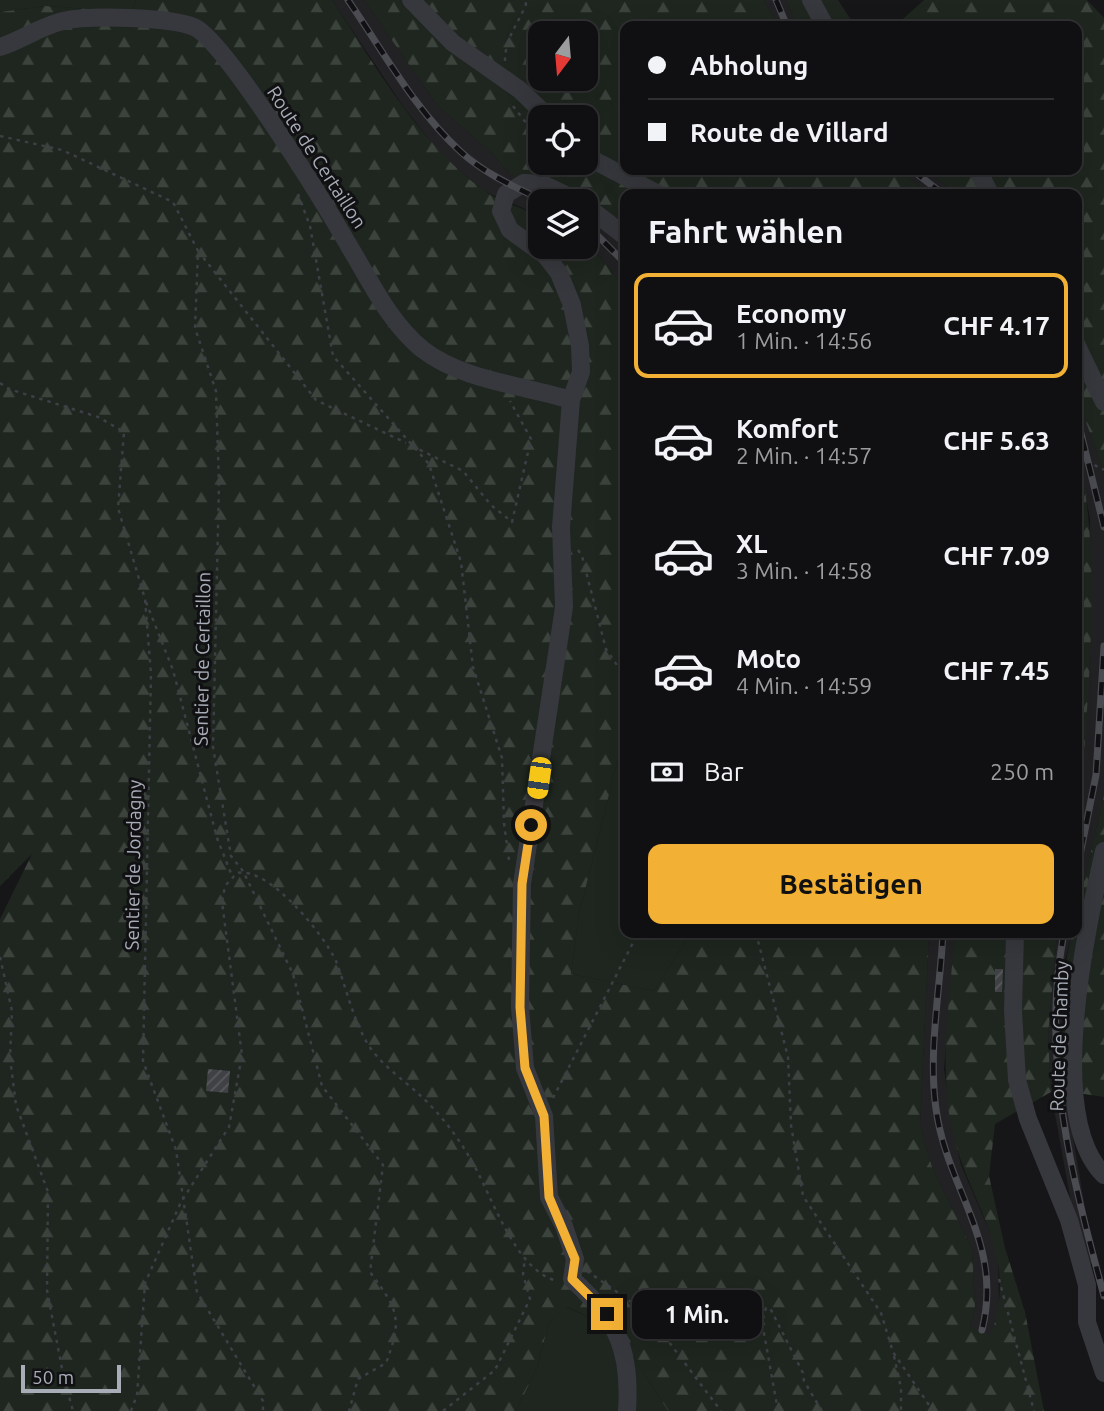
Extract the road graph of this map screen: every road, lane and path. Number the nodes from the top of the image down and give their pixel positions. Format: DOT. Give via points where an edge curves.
graph roads {
  1 [pos="411,0"];
  2 [pos="524,0"];
  3 [pos="811,0"];
  4 [pos="822,21"];
  5 [pos="0,47"];
  6 [pos="514,86"];
  7 [pos="535,105"];
  8 [pos="528,125"];
  9 [pos="0,136"];
  10 [pos="598,162"];
  11 [pos="620,174"];
  12 [pos="622,175"];
  13 [pos="293,184"];
  14 [pos="553,189"];
  15 [pos="648,189"];
  16 [pos="598,215"];
  17 [pos="620,232"];
  18 [pos="528,244"];
  19 [pos="198,251"];
  20 [pos="548,259"];
  21 [pos="1082,356"];
  22 [pos="0,383"];
  23 [pos="508,396"];
  24 [pos="571,400"];
  25 [pos="1104,402"];
  26 [pos="408,444"];
  27 [pos="1082,459"];
  28 [pos="1104,470"];
  29 [pos="575,546"];
  30 [pos="145,599"];
  31 [pos="620,670"];
  32 [pos="1104,851"];
  33 [pos="243,872"];
  34 [pos="232,876"];
  35 [pos="522,884"];
  36 [pos="635,938"];
  37 [pos="757,938"];
  38 [pos="1014,938"];
  39 [pos="0,957"];
  40 [pos="544,1116"];
  41 [pos="1104,1175"];
  42 [pos="181,1202"];
  43 [pos="525,1258"];
  44 [pos="572,1279"];
  45 [pos="999,1279"];
  46 [pos="1095,1285"];
  47 [pos="893,1352"];
  48 [pos="1104,1373"];
  49 [pos="73,1411"];
  50 [pos="131,1411"];
  51 [pos="263,1411"];
  52 [pos="349,1411"];
  53 [pos="443,1411"];
  54 [pos="627,1411"];
  55 [pos="721,1411"];
  56 [pos="778,1411"];
  57 [pos="822,1411"];
  58 [pos="901,1411"];
  59 [pos="933,1411"];
  60 [pos="1034,1411"];
  1 -- 6 [label="street" via="453,43"];
  2 -- 6 [label="path" via="527,4 505,45"];
  3 -- 4 [label="street"];
  5 -- 24 [label="street, Route de Certaillon" via="76,19 174,22 205,34 245,84 404,332 442,362"];
  6 -- 7 [label="street"];
  6 -- 8 [label="path" via="512,103"];
  9 -- 19 [label="path, Sentier de Certaillon" via="62,150 173,202"];
  10 -- 11 [label="street"];
  12 -- 15 [label="street"];
  13 -- 26 [label="path" via="310,226 333,356"];
  14 -- 18 [label="street" via="524,183 506,194 501,205 505,223"];
  16 -- 17 [label="street"];
  19 -- 26 [label="path" via="316,400"];
  19 -- 33 [label="path, Sentier de Certaillon" via="195,328 216,391 219,484 214,747 231,856"];
  20 -- 24 [label="street" via="568,293 577,326 579,387"];
  21 -- 25 [label="street"];
  22 -- 30 [label="path, Sentier de Jordagny" via="98,417 124,432 118,508"];
  23 -- 26 [label="path" via="531,439 512,522 463,471"];
  24 -- 35 [label="street" via="561,527 564,607"];
  26 -- 35 [label="path" via="429,464 461,562 473,667 502,758 510,869"];
  27 -- 28 [label="path"];
  29 -- 31 [label="path" via="582,556 606,649"];
  30 -- 34 [label="path" via="173,670 217,838"];
  30 -- 42 [label="path, Sentier de Jordagny" via="151,674 144,1061 176,1150"];
  32 -- 41 [label="street, Route de Chamby" via="1080,967 1075,1073 1078,1130 1090,1159"];
  33 -- 34 [label="path"];
  33 -- 43 [label="path" via="284,895 324,941 367,1043 439,1114 471,1160"];
  33 -- 52 [label="path, Sentier de Certaillon" via="293,974 322,1087 383,1165 370,1272 391,1300 398,1331 386,1363 358,1379"];
  34 -- 42 [label="path" via="222,902 242,1055 229,1127"];
  35 -- 40 [label="street" via="520,1007 525,1068"];
  36 -- 40 [label="path"];
  37 -- 47 [label="path" via="788,1057 791,1125 803,1196 881,1313"];
  38 -- 46 [label="street" via="1017,1080 1028,1119"];
  39 -- 49 [label="path" via="12,1011 10,1058 16,1105 48,1192 47,1290"];
  40 -- 44 [label="street" via="549,1197 575,1259"];
  42 -- 50 [label="path" via="145,1283 137,1395"];
  42 -- 51 [label="path, Sentier de Jordagny" via="197,1292 262,1401"];
  43 -- 44 [label="path" via="541,1276"];
  43 -- 53 [label="path" via="523,1274 530,1299 495,1370"];
  44 -- 54 [label="street" via="607,1314 627,1357"];
  44 -- 55 [label="path" via="584,1268 648,1313"];
  45 -- 60 [label="path"];
  46 -- 48 [label="street" via="1087,1322"];
  47 -- 58 [label="path"];
  47 -- 59 [label="path"];
  56 -- 57 [label="path" via="762,1322 766,1308 770,1308"];
}
